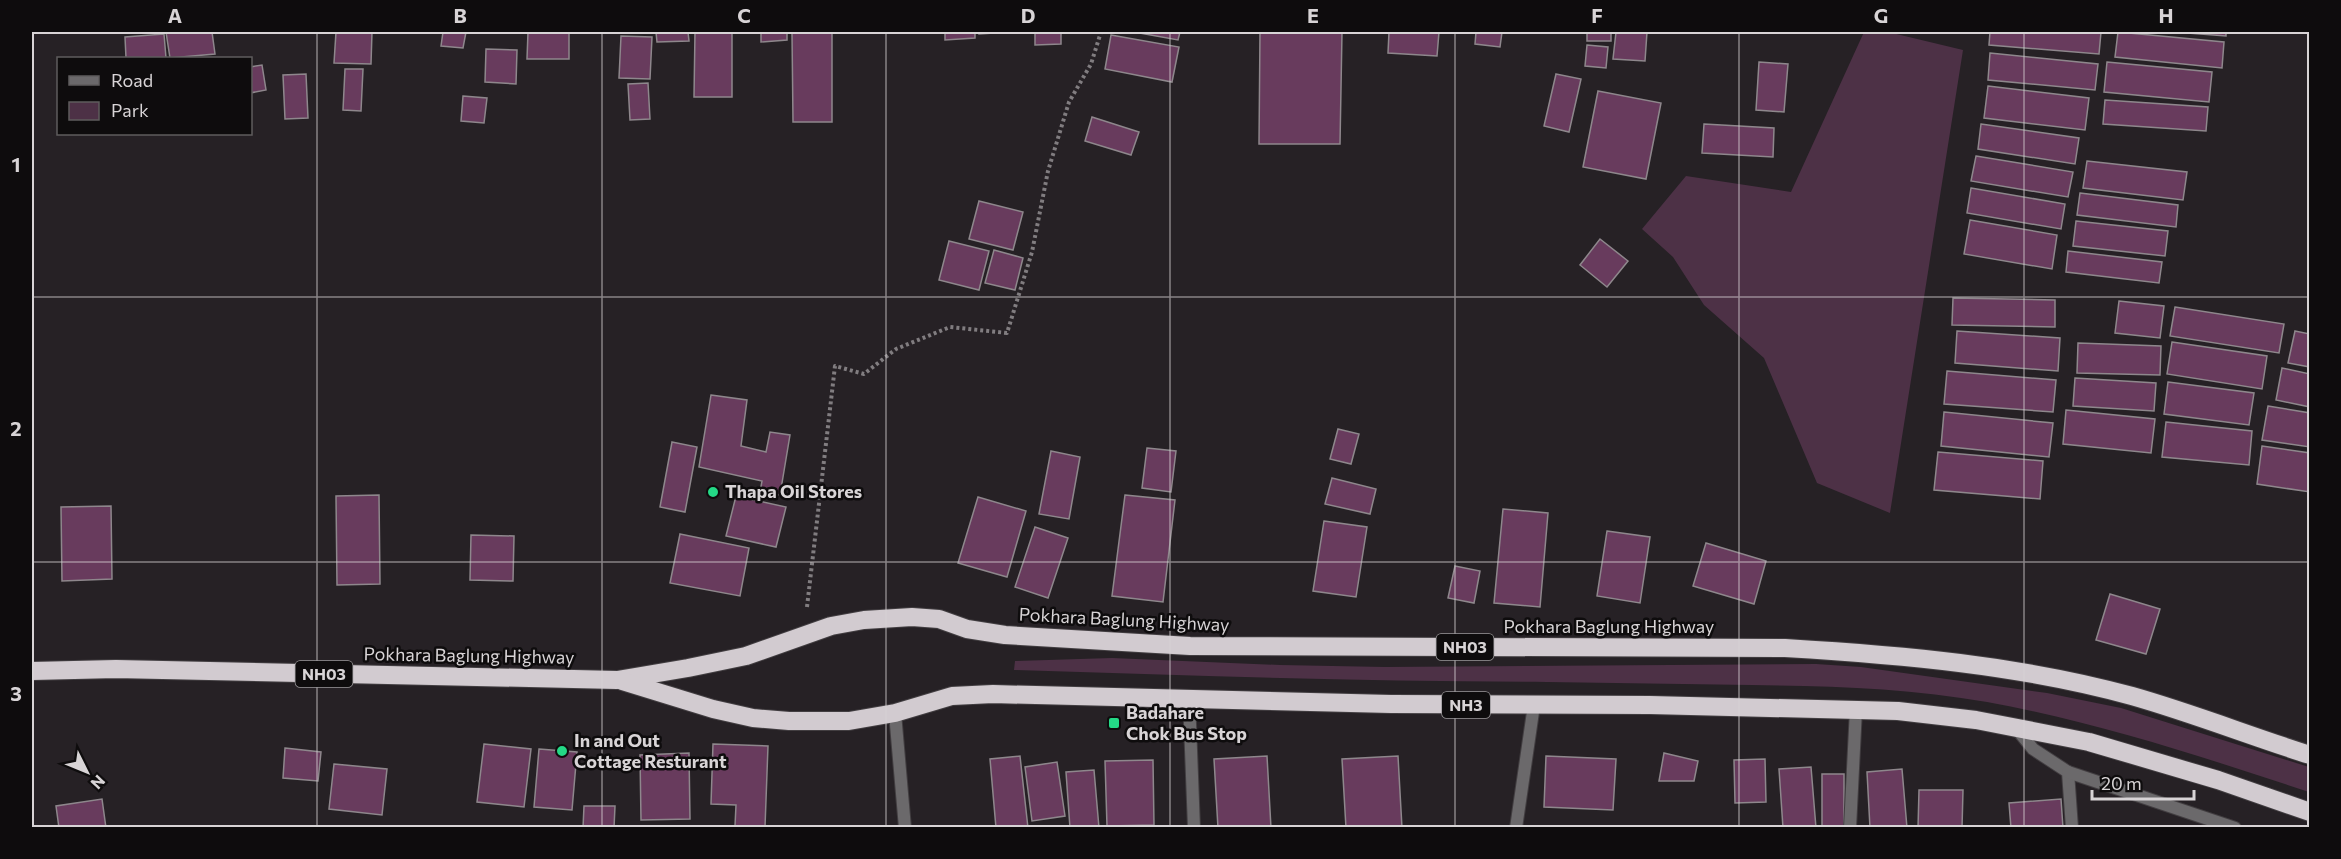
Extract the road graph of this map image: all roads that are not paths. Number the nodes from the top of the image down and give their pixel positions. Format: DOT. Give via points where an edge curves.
graph roads {
  1 [pos="32,671"];
  2 [pos="617,680"];
  3 [pos="1189,698"];
  4 [pos="1534,705"];
  5 [pos="1856,709"];
  6 [pos="895,713"];
  7 [pos="2014,726"];
  8 [pos="2310,755"];
  9 [pos="2068,772"];
  10 [pos="2310,812"];
  11 [pos="905,828"];
  12 [pos="1194,828"];
  13 [pos="1516,828"];
  14 [pos="1850,828"];
  15 [pos="2072,828"];
  16 [pos="2235,828"];
  1 -- 2 [label="highway, Pokhara Baglung Highway / NH03" via="116,669"];
  2 -- 6 [label="highway, Pokhara Baglung Highway / NH3" via="753,718 849,721"];
  2 -- 8 [label="highway, Pokhara Baglung Highway / NH03" via="746,656 831,626 912,616 1005,635 1190,646 1785,648 1974,664 2098,688 2184,711"];
  3 -- 4 [label="highway, Pokhara Baglung Highway / NH3"];
  3 -- 6 [label="highway, Pokhara Baglung Highway / NH3" via="952,696"];
  3 -- 12 [label="street"];
  4 -- 5 [label="highway, Pokhara Baglung Highway / NH3"];
  4 -- 13 [label="street"];
  5 -- 7 [label="highway, Pokhara Baglung Highway / NH3"];
  5 -- 14 [label="street"];
  6 -- 11 [label="street"];
  7 -- 9 [label="street" via="2033,749"];
  7 -- 10 [label="highway, Pokhara Baglung Highway / NH3" via="2157,761"];
  9 -- 15 [label="street"];
  9 -- 16 [label="street"];
}
